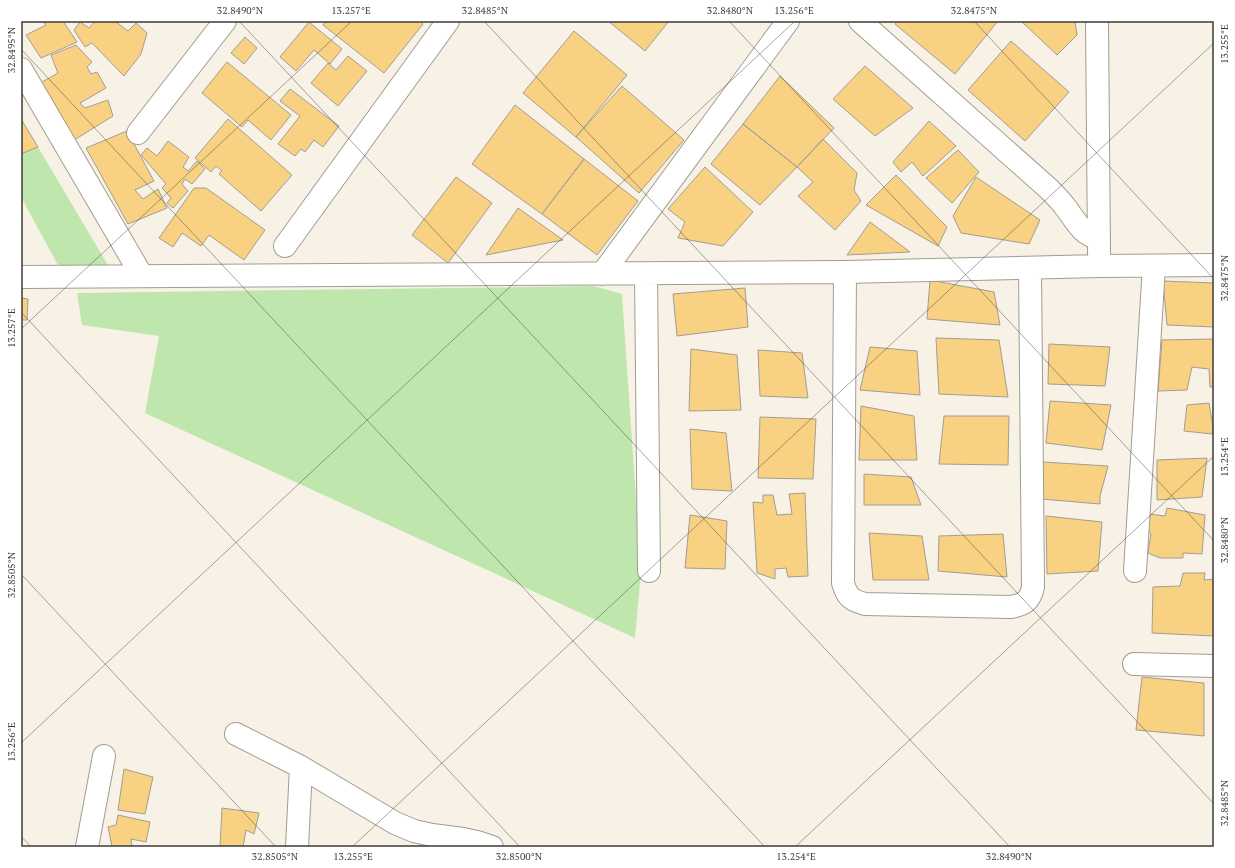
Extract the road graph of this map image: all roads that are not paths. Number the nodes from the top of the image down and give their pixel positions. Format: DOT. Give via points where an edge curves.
graph roads {
  1 [pos="225,21"];
  2 [pos="448,21"];
  3 [pos="788,21"];
  4 [pos="860,21"];
  5 [pos="1097,21"];
  6 [pos="21,70"];
  7 [pos="138,133"];
  8 [pos="1098,238"];
  9 [pos="285,246"];
  10 [pos="1214,265"];
  11 [pos="1100,266"];
  12 [pos="1154,266"];
  13 [pos="1030,268"];
  14 [pos="845,272"];
  15 [pos="602,274"];
  16 [pos="646,274"];
  17 [pos="142,276"];
  18 [pos="21,277"];
  19 [pos="649,571"];
  20 [pos="1135,571"];
  21 [pos="1134,664"];
  22 [pos="1214,666"];
  23 [pos="236,734"];
  24 [pos="104,756"];
  25 [pos="301,767"];
  26 [pos="87,847"];
  27 [pos="297,847"];
  28 [pos="492,847"];
  1 -- 7 [label="street"];
  2 -- 9 [label="street"];
  3 -- 15 [label="street"];
  4 -- 8 [label="street" via="1049,189 1077,226 1092,237"];
  5 -- 8 [label="street"];
  6 -- 17 [label="street"];
  8 -- 11 [label="street"];
  10 -- 12 [label="street"];
  11 -- 12 [label="street"];
  11 -- 13 [label="street"];
  12 -- 20 [label="street"];
  13 -- 14 [label="street"];
  13 -- 14 [label="street" via="1033,587 1026,602 1010,607 865,604 855,602 846,592"];
  14 -- 16 [label="street"];
  15 -- 16 [label="street"];
  15 -- 17 [label="street"];
  16 -- 19 [label="street"];
  17 -- 18 [label="street"];
  21 -- 22 [label="street"];
  23 -- 25 [label="street"];
  24 -- 26 [label="street"];
  25 -- 27 [label="street"];
  25 -- 28 [label="street" via="395,823 414,831"];
}
